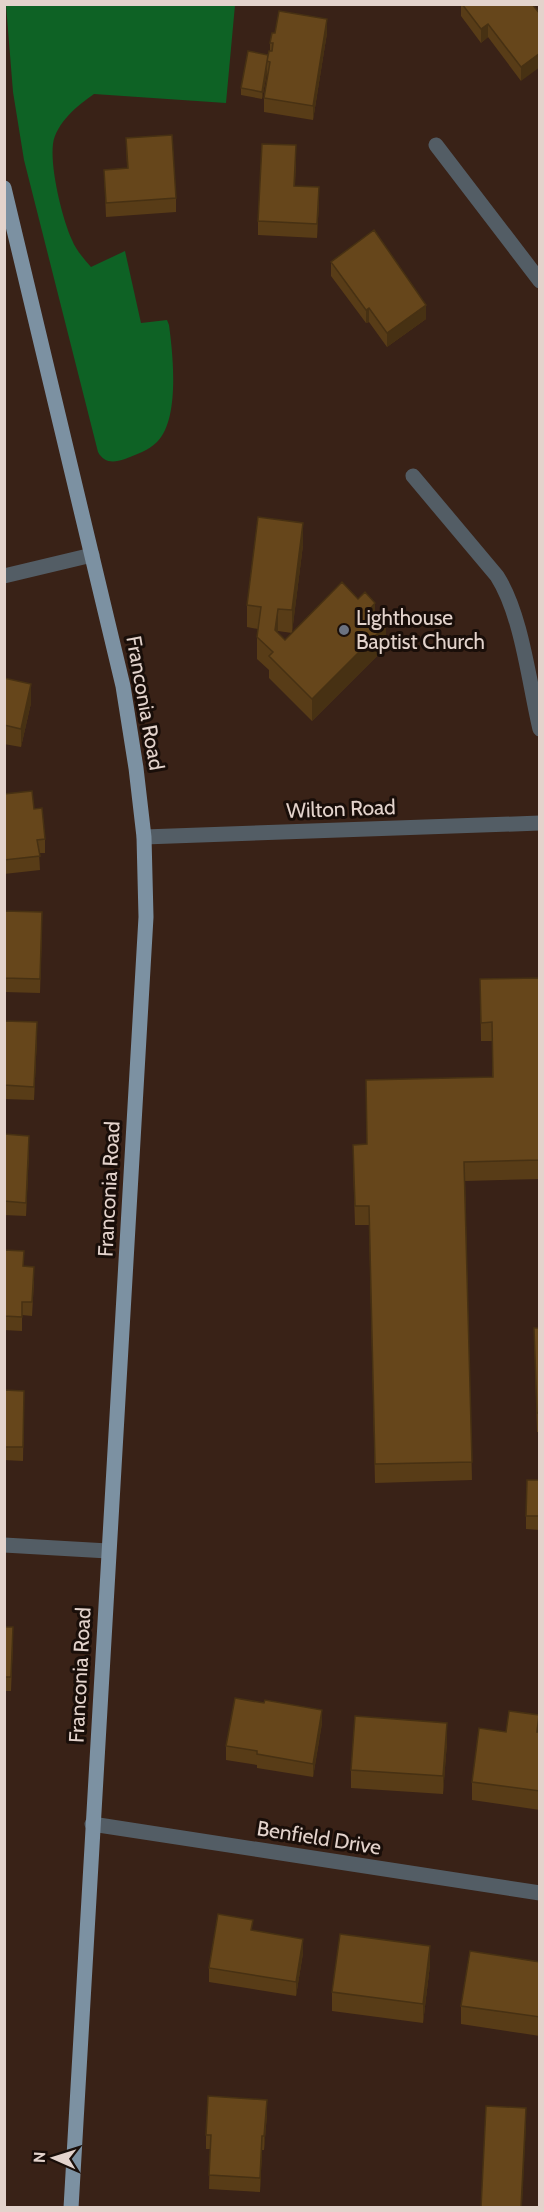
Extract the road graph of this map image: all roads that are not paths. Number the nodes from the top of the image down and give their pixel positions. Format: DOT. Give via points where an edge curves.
graph roads {
  1 [pos="436,145"];
  2 [pos="4,188"];
  3 [pos="540,281"];
  4 [pos="413,476"];
  5 [pos="92,555"];
  6 [pos="4,576"];
  7 [pos="540,729"];
  8 [pos="540,823"];
  9 [pos="144,837"];
  10 [pos="4,1545"];
  11 [pos="108,1551"];
  12 [pos="92,1824"];
  13 [pos="540,1893"];
  14 [pos="71,2208"];
  1 -- 3 [label="street"];
  2 -- 5 [label="main road, Franconia Road"];
  4 -- 7 [label="street" via="508,592"];
  5 -- 6 [label="street"];
  5 -- 9 [label="main road, Franconia Road" via="123,686"];
  8 -- 9 [label="street, Wilton Road"];
  9 -- 11 [label="main road, Franconia Road" via="146,917"];
  10 -- 11 [label="street"];
  11 -- 12 [label="main road, Franconia Road"];
  12 -- 13 [label="street, Benfield Drive"];
  12 -- 14 [label="main road, Franconia Road"];
}
